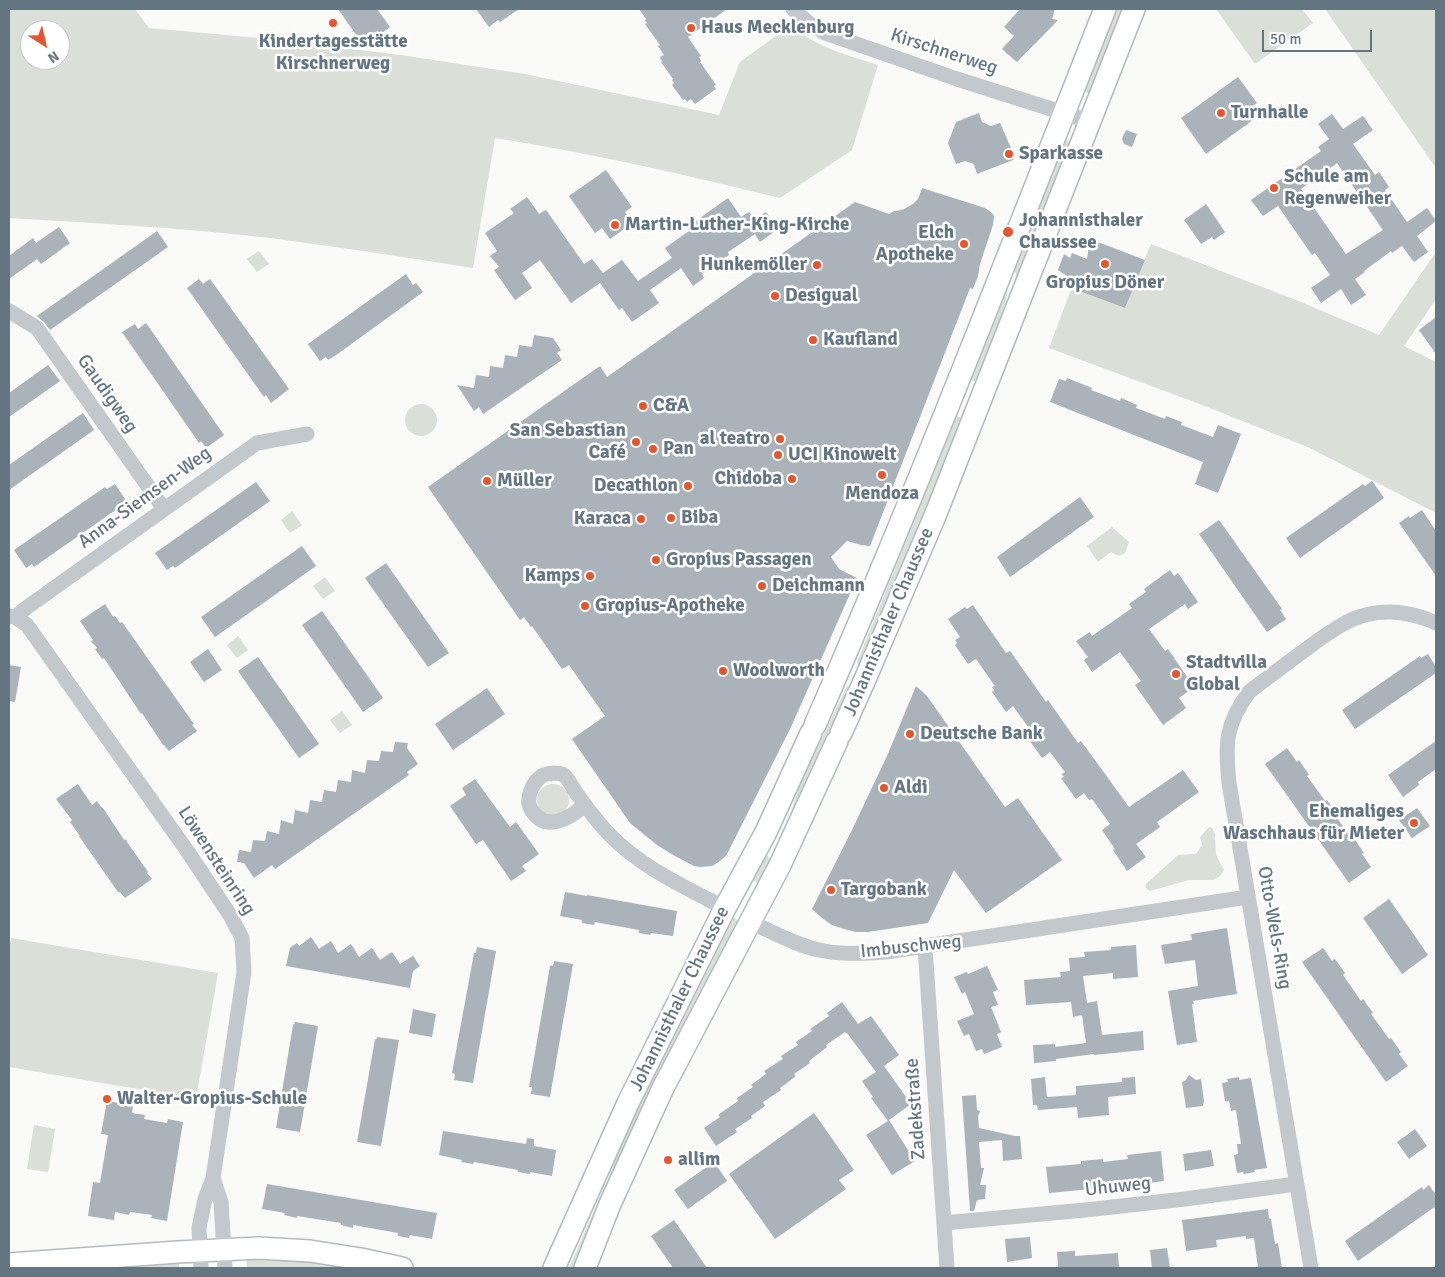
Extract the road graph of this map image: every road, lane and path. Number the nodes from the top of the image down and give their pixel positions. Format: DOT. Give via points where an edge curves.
graph roads {
  1 [pos="793,9"];
  2 [pos="1105,9"];
  3 [pos="1134,9"];
  4 [pos="1064,112"];
  5 [pos="1089,121"];
  6 [pos="9,311"];
  7 [pos="307,434"];
  8 [pos="164,509"];
  9 [pos="12,617"];
  10 [pos="1436,623"];
  11 [pos="585,806"];
  12 [pos="1248,896"];
  13 [pos="725,908"];
  14 [pos="750,922"];
  15 [pos="925,947"];
  16 [pos="213,1178"];
  17 [pos="1296,1184"];
  18 [pos="944,1223"];
  19 [pos="224,1259"];
  20 [pos="201,1260"];
  21 [pos="9,1264"];
  22 [pos="402,1268"];
  23 [pos="554,1268"];
  24 [pos="585,1268"];
  25 [pos="947,1268"];
  26 [pos="1311,1268"];
  1 -- 4 [label="street, Kirschnerweg" via="825,33"];
  2 -- 4 [label="main road, Johannisthaler Chaussee"];
  3 -- 5 [label="main road, Johannisthaler Chaussee"];
  4 -- 5 [label="street, Kirschnerweg"];
  4 -- 13 [label="main road, Johannisthaler Chaussee" via="866,605 766,832"];
  5 -- 14 [label="main road, Johannisthaler Chaussee" via="935,516 839,737"];
  6 -- 8 [label="street, Gaudigweg" via="37,328"];
  7 -- 8 [label="street, Anna-Siemsen-Weg" via="257,443"];
  8 -- 9 [label="street, Anna-Siemsen-Weg"];
  9 -- 16 [label="street, Löwensteinring" via="27,625 166,820 242,938 244,972"];
  10 -- 12 [label="street, Otto-Wels-Ring" via="1420,616 1389,611 1348,621 1273,673 1249,692 1239,705 1229,730 1226,754"];
  11 -- 11 [label="street, Imbuschweg" via="569,818 551,822 542,820 528,805 533,784 542,776 556,773 563,775"];
  11 -- 13 [label="street, Imbuschweg" via="618,843 645,865"];
  12 -- 15 [label="street, Imbuschweg"];
  12 -- 17 [label="street, Otto-Wels-Ring"];
  13 -- 14 [label="main road, Imbuschweg"];
  13 -- 23 [label="main road, Johannisthaler Chaussee" via="608,1146"];
  14 -- 15 [label="street, Imbuschweg" via="792,942 820,950 886,952"];
  14 -- 24 [label="main road, Johannisthaler Chaussee" via="663,1088 610,1204"];
  15 -- 18 [label="street, Zadekstraße"];
  16 -- 19 [label="street, Löwensteinring" via="221,1202"];
  16 -- 20 [label="street, Löwensteinring" via="199,1228"];
  17 -- 18 [label="street, Uhuweg" via="1149,1204"];
  17 -- 26 [label="street, Otto-Wels-Ring"];
  18 -- 25 [label="street, Zadekstraße"];
  19 -- 20 [label="main road"];
  19 -- 22 [label="main road" via="259,1248 361,1259"];
  20 -- 21 [label="main road"];
}
